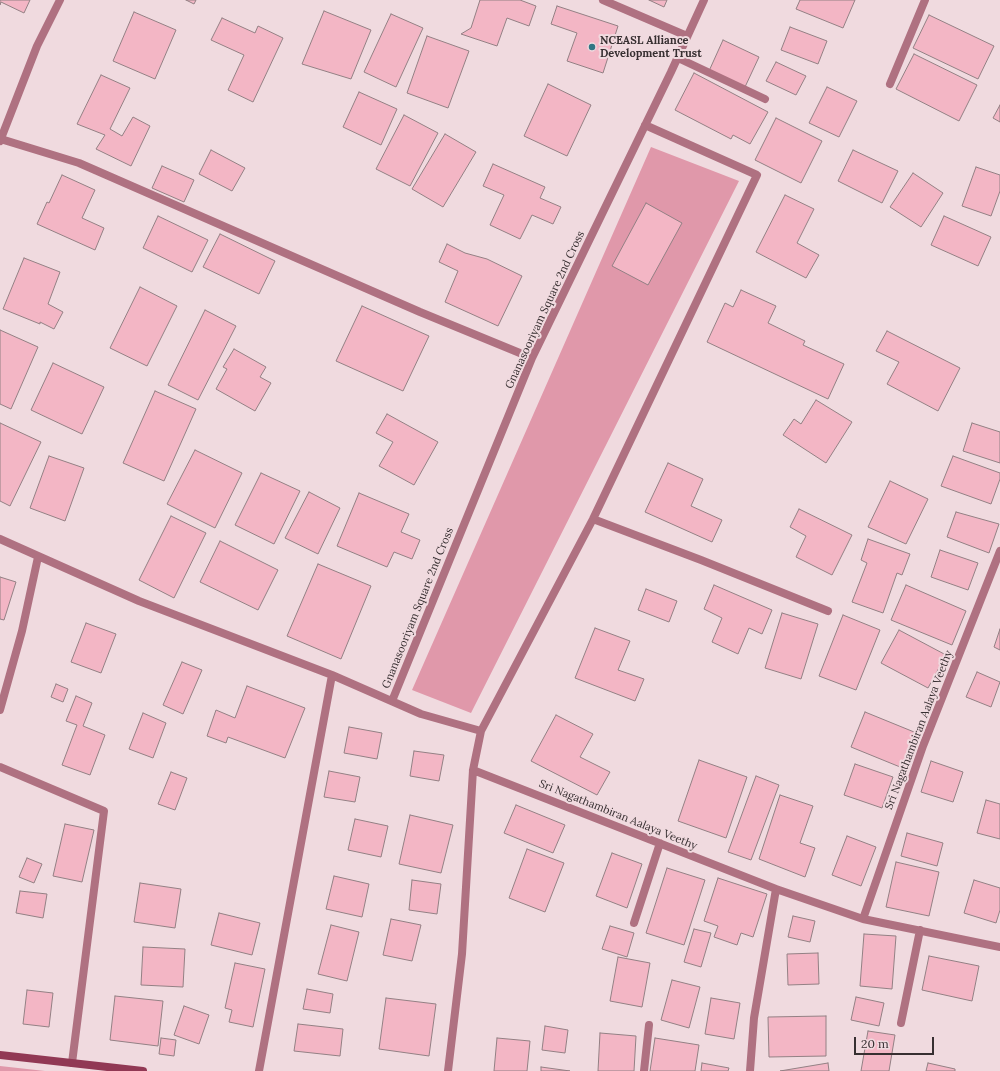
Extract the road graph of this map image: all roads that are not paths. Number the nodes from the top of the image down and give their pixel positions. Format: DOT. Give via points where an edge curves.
graph roads {
  1 [pos="60,0"];
  2 [pos="603,0"];
  3 [pos="704,0"];
  4 [pos="925,0"];
  5 [pos="687,36"];
  6 [pos="678,58"];
  7 [pos="890,84"];
  8 [pos="765,99"];
  9 [pos="645,125"];
  10 [pos="0,140"];
  11 [pos="532,358"];
  12 [pos="593,519"];
  13 [pos="0,539"];
  14 [pos="1000,551"];
  15 [pos="38,557"];
  16 [pos="828,611"];
  17 [pos="332,675"];
  18 [pos="392,701"];
  19 [pos="0,710"];
  20 [pos="481,731"];
  21 [pos="0,767"];
  22 [pos="473,770"];
  23 [pos="660,843"];
  24 [pos="776,889"];
  25 [pos="863,919"];
  26 [pos="634,923"];
  27 [pos="920,930"];
  28 [pos="1000,947"];
  29 [pos="901,1022"];
  30 [pos="649,1025"];
  31 [pos="0,1055"];
  32 [pos="72,1063"];
  33 [pos="143,1071"];
  34 [pos="259,1071"];
  35 [pos="448,1071"];
  36 [pos="644,1071"];
  37 [pos="750,1071"];
  1 -- 10 [label="street" via="37,46"];
  2 -- 5 [label="street"];
  3 -- 5 [label="street, Gnanasooriyam Square 2nd Cross"];
  4 -- 7 [label="street"];
  5 -- 6 [label="street, Gnanasooriyam Square 2nd Cross"];
  6 -- 8 [label="street"];
  6 -- 9 [label="street, Gnanasooriyam Square 2nd Cross"];
  9 -- 11 [label="street, Gnanasooriyam Square 2nd Cross"];
  9 -- 12 [label="street" via="757,175"];
  10 -- 11 [label="street" via="79,163 420,312"];
  11 -- 18 [label="street, Gnanasooriyam Square 2nd Cross"];
  12 -- 16 [label="street"];
  12 -- 20 [label="street"];
  13 -- 15 [label="street"];
  14 -- 25 [label="street, Sri Nagathambiran Aalaya Veethy" via="924,746"];
  15 -- 17 [label="street" via="139,601"];
  15 -- 19 [label="street" via="22,631"];
  17 -- 18 [label="street"];
  17 -- 34 [label="street"];
  18 -- 20 [label="street" via="421,714"];
  20 -- 22 [label="street"];
  21 -- 32 [label="street" via="104,811"];
  22 -- 23 [label="street, Sri Nagathambiran Aalaya Veethy"];
  22 -- 35 [label="street" via="462,954"];
  23 -- 24 [label="street, Sri Nagathambiran Aalaya Veethy"];
  23 -- 26 [label="street"];
  24 -- 25 [label="street, Sri Nagathambiran Aalaya Veethy"];
  24 -- 37 [label="street" via="754,1018"];
  25 -- 27 [label="street, Sri Nagathambiran Aalaya Veethy"];
  27 -- 28 [label="street, Sri Nagathambiran Aalaya Veethy"];
  27 -- 29 [label="street"];
  30 -- 36 [label="street"];
  31 -- 32 [label="main road"];
  32 -- 33 [label="main road"];
}
